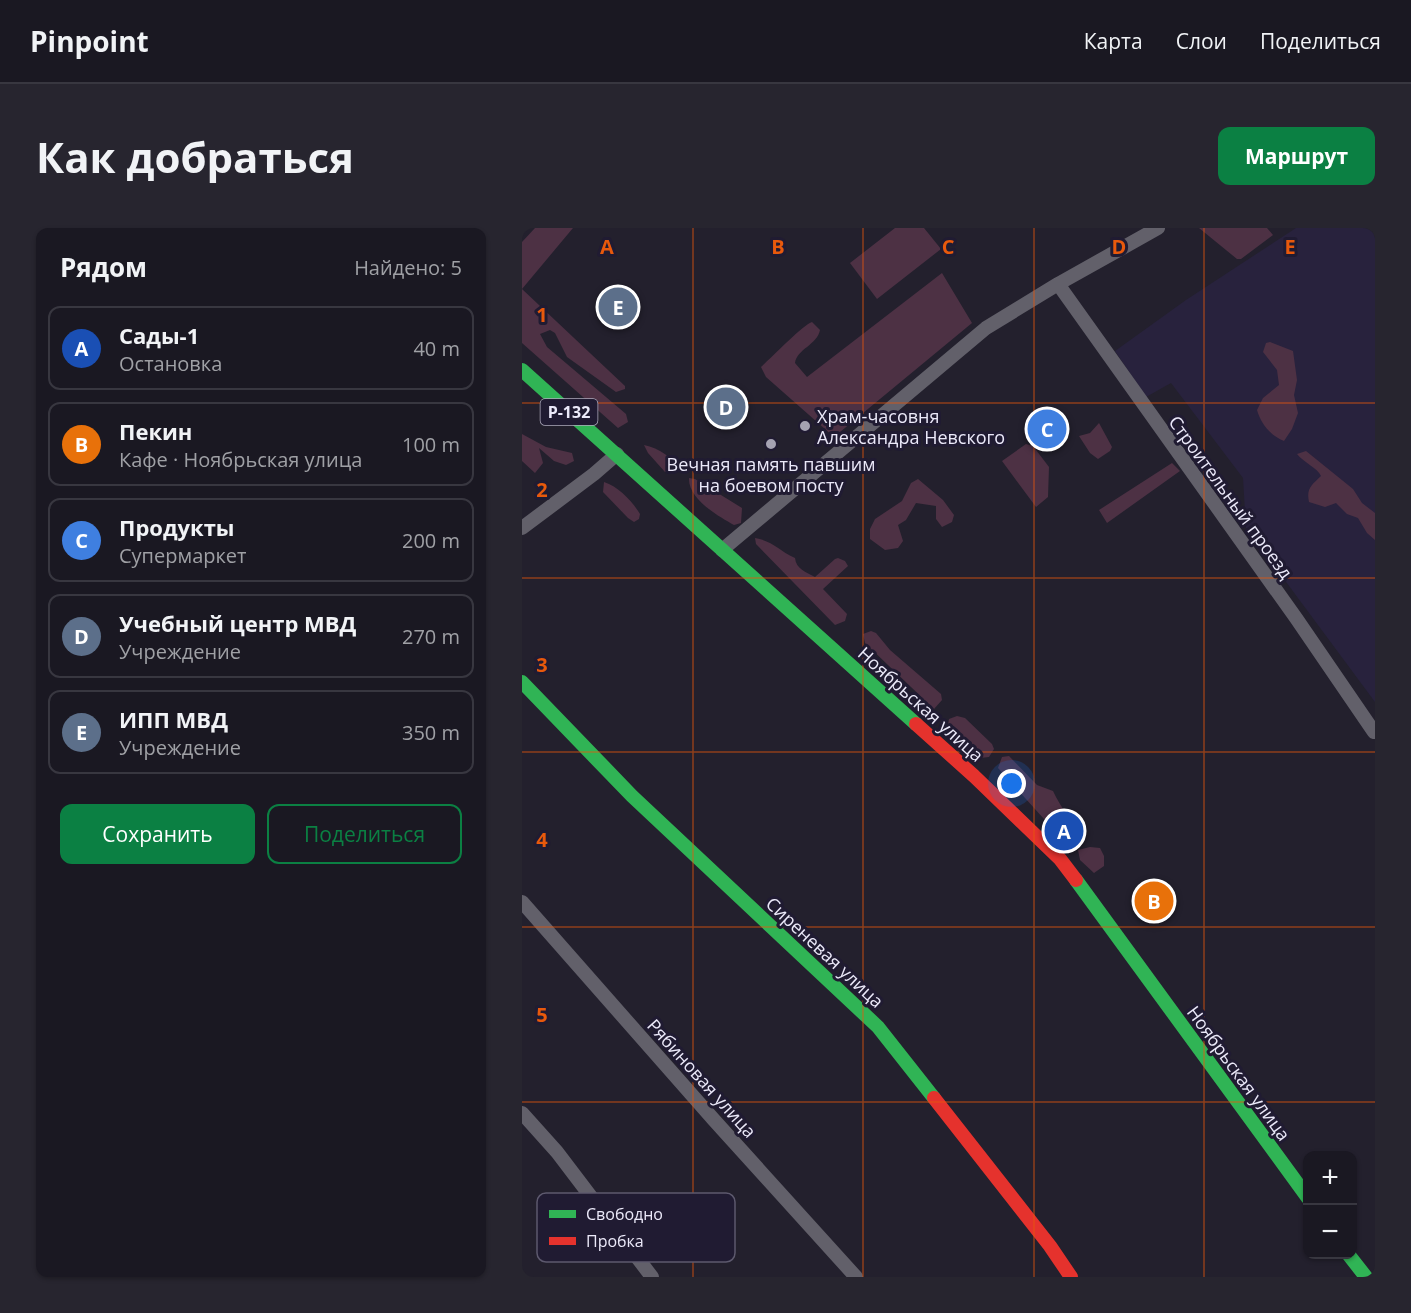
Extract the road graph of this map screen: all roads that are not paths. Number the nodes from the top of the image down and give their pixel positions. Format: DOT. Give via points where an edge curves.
graph roads {
  1 [pos="1158,228"];
  2 [pos="1058,284"];
  3 [pos="522,370"];
  4 [pos="616,454"];
  5 [pos="522,528"];
  6 [pos="722,550"];
  7 [pos="524,687"];
  8 [pos="1374,732"];
  9 [pos="522,902"];
  10 [pos="522,1113"];
  11 [pos="1303,1191"];
  12 [pos="588,1193"];
  13 [pos="1352,1259"];
  14 [pos="641,1262"];
  15 [pos="652,1277"];
  16 [pos="856,1277"];
  17 [pos="1071,1277"];
  18 [pos="1366,1277"];
  1 -- 2 [label="street"];
  2 -- 6 [label="street" via="986,328"];
  2 -- 8 [label="street, Строительный проезд"];
  3 -- 4 [label="main road, Ноябрьская улица / Р-132"];
  4 -- 5 [label="street"];
  4 -- 6 [label="main road, Ноябрьская улица / Р-132"];
  6 -- 11 [label="main road, Ноябрьская улица / Р-132" via="974,776 1060,859"];
  7 -- 17 [label="main road, Сиреневая улица" via="632,796 878,1027"];
  9 -- 16 [label="street, Рябиновая улица"];
  10 -- 12 [label="street"];
  13 -- 18 [label="main road"];
  14 -- 15 [label="street"];
}
